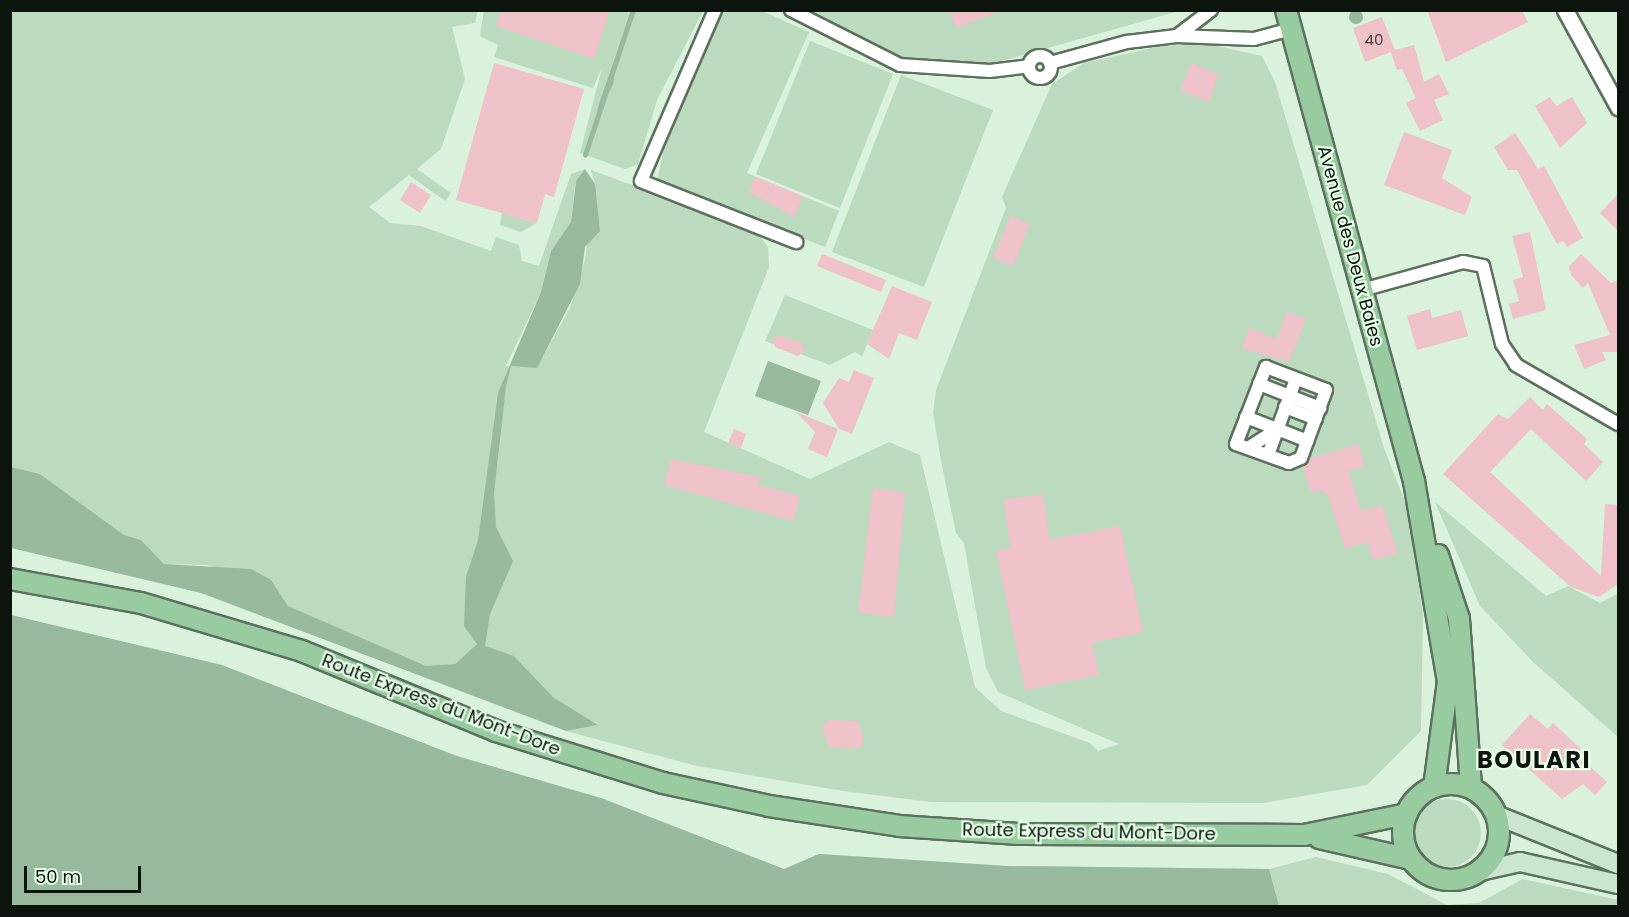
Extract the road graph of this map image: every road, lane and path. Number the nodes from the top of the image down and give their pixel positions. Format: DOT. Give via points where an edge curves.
graph roads {
  1 [pos="715,10"];
  2 [pos="791,10"];
  3 [pos="1211,10"];
  4 [pos="1565,10"];
  5 [pos="1289,20"];
  6 [pos="1177,36"];
  7 [pos="1618,107"];
  8 [pos="796,242"];
  9 [pos="1362,290"];
  10 [pos="1296,379"];
  11 [pos="1259,384"];
  12 [pos="1288,401"];
  13 [pos="1318,413"];
  14 [pos="1246,417"];
  15 [pos="1618,424"];
  16 [pos="1277,429"];
  17 [pos="1308,441"];
  18 [pos="1248,448"];
  19 [pos="1268,455"];
  20 [pos="1414,482"];
  21 [pos="10,579"];
  22 [pos="1434,787"];
  23 [pos="1471,788"];
  24 [pos="1407,814"];
  25 [pos="1497,815"];
  26 [pos="1304,835"];
  27 [pos="1411,859"];
  28 [pos="1618,864"];
  29 [pos="1480,871"];
  30 [pos="1618,884"];
  1 -- 8 [label="street" via="641,181"];
  2 -- 6 [label="street" via="900,65 990,71 1029,66 1032,76 1043,78 1050,63 1126,42"];
  3 -- 6 [label="street"];
  4 -- 7 [label="street"];
  5 -- 6 [label="street" via="1254,39"];
  5 -- 9 [label="main road, Avenue des Deux Baies"];
  9 -- 15 [label="street" via="1469,261 1487,273 1502,344 1516,365"];
  9 -- 20 [label="main road, Avenue des Deux Baies"];
  10 -- 11 [label="street" via="1266,367"];
  10 -- 12 [label="street"];
  10 -- 13 [label="street" via="1326,390"];
  11 -- 12 [label="street"];
  11 -- 14 [label="street"];
  12 -- 13 [label="street"];
  12 -- 16 [label="street"];
  13 -- 17 [label="street"];
  14 -- 16 [label="street"];
  14 -- 18 [label="street" via="1236,444"];
  16 -- 17 [label="street"];
  16 -- 18 [label="street"];
  16 -- 19 [label="street"];
  17 -- 19 [label="street" via="1301,458 1289,463"];
  18 -- 19 [label="street"];
  20 -- 22 [label="main road, Avenue des Deux Baies" via="1448,681"];
  20 -- 23 [label="main road, Avenue des Deux Baies" via="1459,619"];
  21 -- 26 [label="main road, Route Express du Mont-Dore" via="141,603 302,651 496,731 715,795 899,826 1019,834"];
  22 -- 23 [label="main road"];
  22 -- 24 [label="main road"];
  23 -- 25 [label="main road"];
  24 -- 26 [label="main road, Route Express du Mont-Dore"];
  24 -- 27 [label="main road" via="1403,829"];
  25 -- 28 [label="main road"];
  25 -- 29 [label="main road" via="1500,836 1494,855"];
  26 -- 27 [label="main road, Route Express du Mont-Dore"];
  27 -- 29 [label="main road" via="1424,872 1448,880"];
  29 -- 30 [label="main road" via="1520,862"];
}
